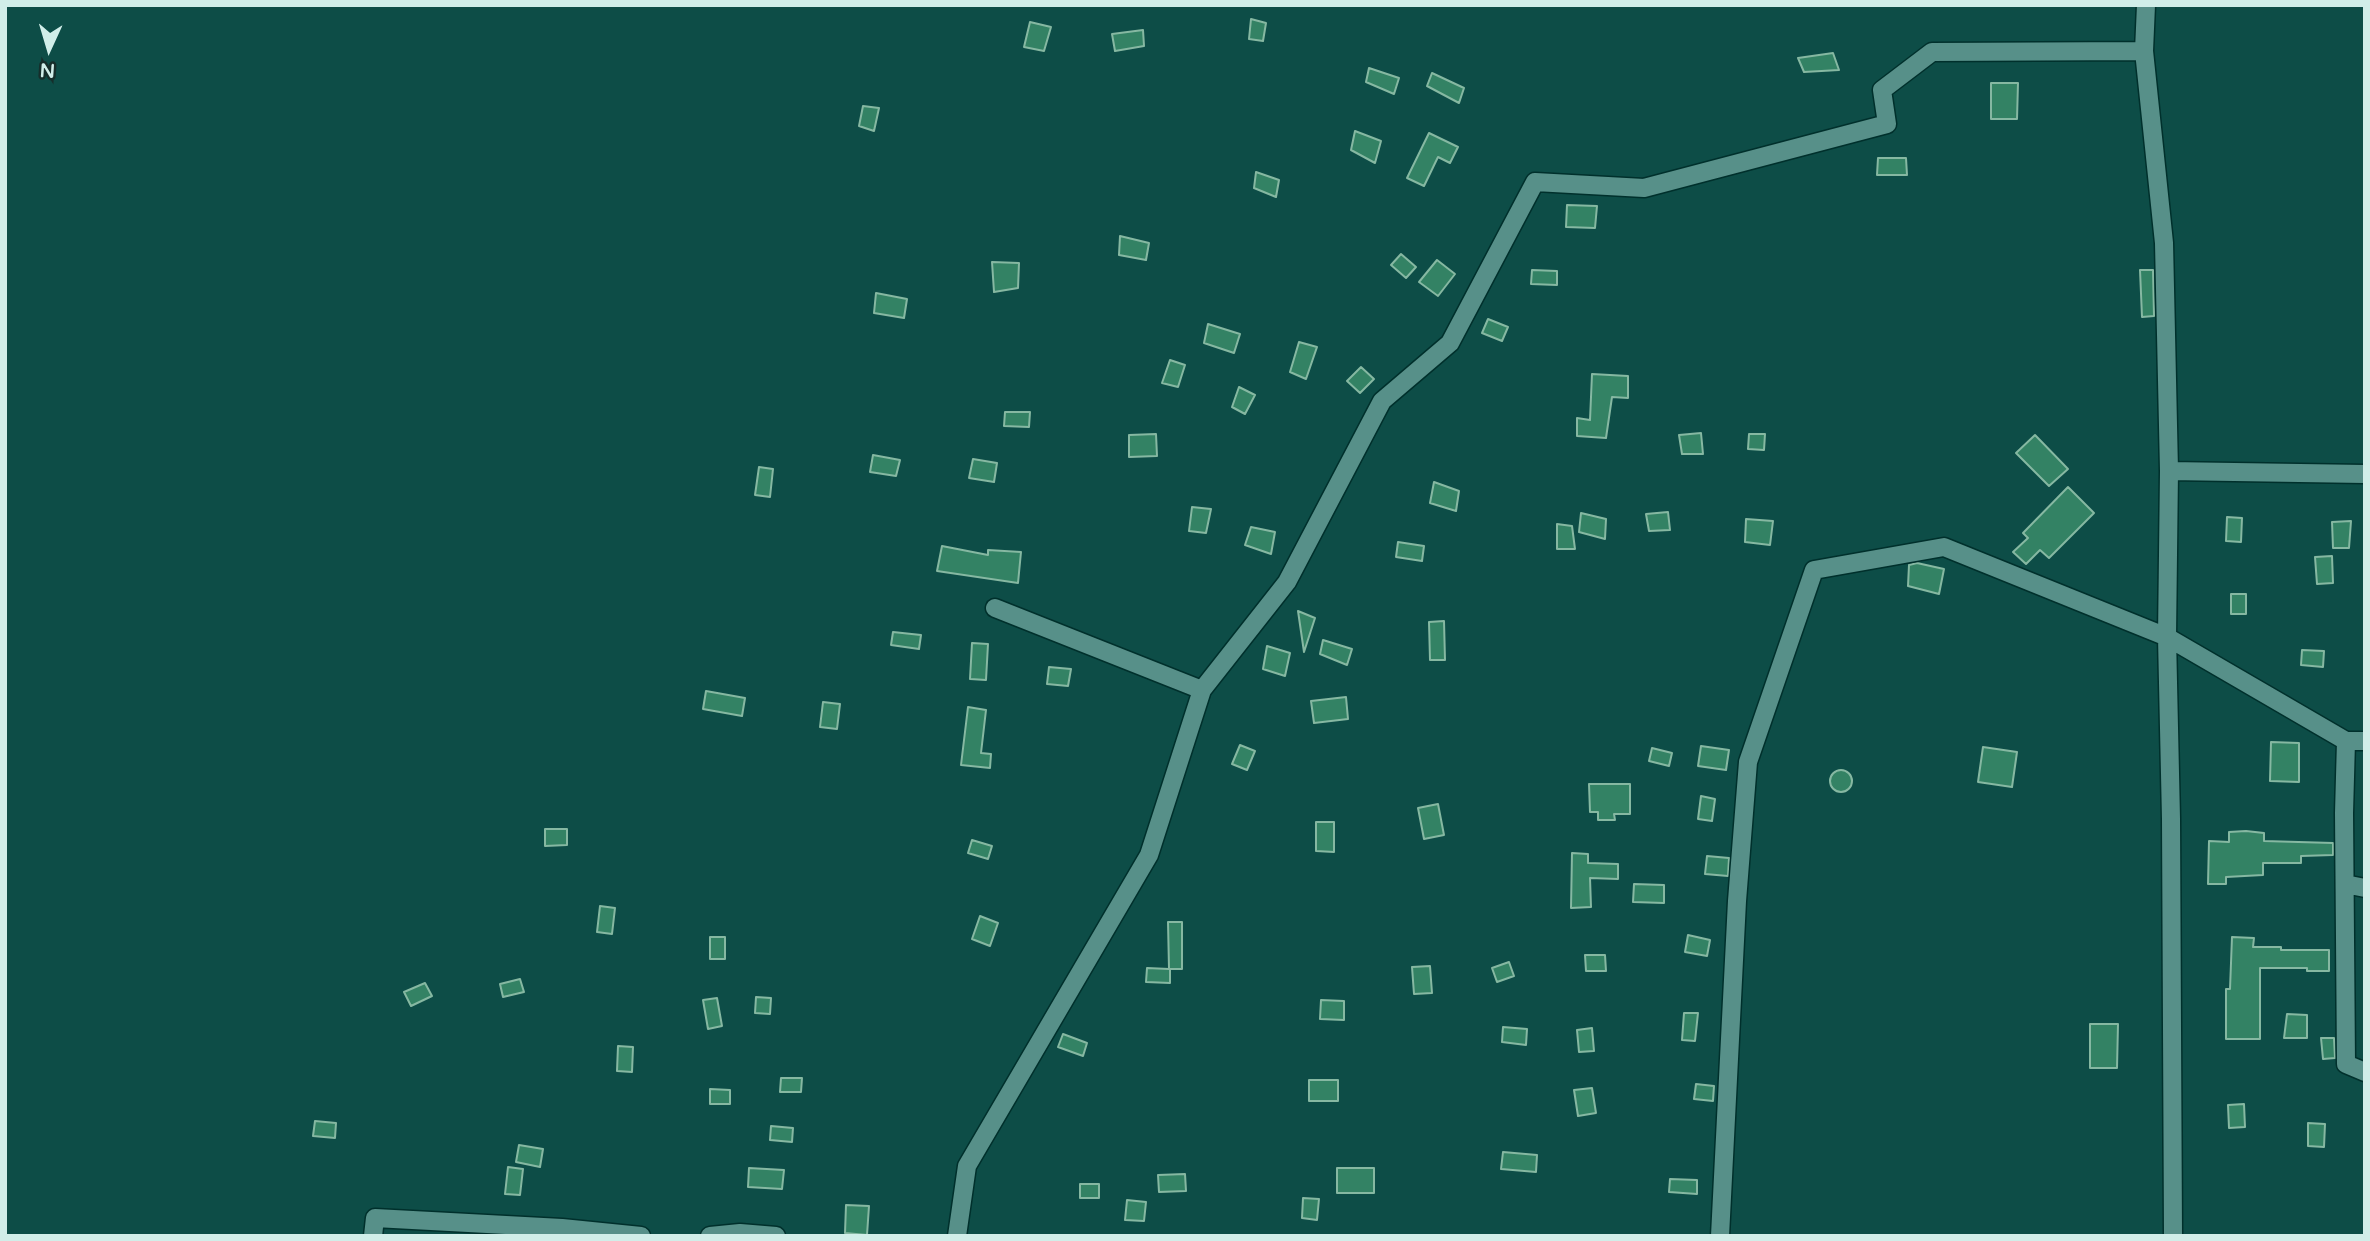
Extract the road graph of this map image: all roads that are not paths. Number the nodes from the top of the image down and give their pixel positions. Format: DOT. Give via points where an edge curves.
graph roads {
  1 [pos="2146,5"];
  2 [pos="2144,51"];
  3 [pos="2169,471"];
  4 [pos="2365,474"];
  5 [pos="995,608"];
  6 [pos="2167,637"];
  7 [pos="1202,690"];
  8 [pos="2346,741"];
  9 [pos="2365,741"];
  10 [pos="2345,884"];
  11 [pos="2365,888"];
  12 [pos="2365,1072"];
  13 [pos="373,1236"];
  14 [pos="641,1236"];
  15 [pos="710,1236"];
  16 [pos="776,1236"];
  17 [pos="957,1236"];
  18 [pos="1720,1236"];
  19 [pos="2173,1236"];
  1 -- 2 [label="street"];
  2 -- 3 [label="street" via="2164,243"];
  2 -- 7 [label="street" via="1933,52 1882,90 1887,124 1644,188 1535,182 1450,343 1382,401 1287,582"];
  3 -- 4 [label="street"];
  3 -- 6 [label="street"];
  5 -- 7 [label="street"];
  6 -- 8 [label="street"];
  6 -- 18 [label="street" via="1944,547 1814,569 1748,762"];
  6 -- 19 [label="street"];
  7 -- 17 [label="street" via="1149,855 967,1166"];
  8 -- 9 [label="street"];
  8 -- 10 [label="street"];
  10 -- 11 [label="street"];
  10 -- 12 [label="street" via="2346,1064"];
  13 -- 14 [label="street" via="375,1219"];
  15 -- 16 [label="street"];
}
